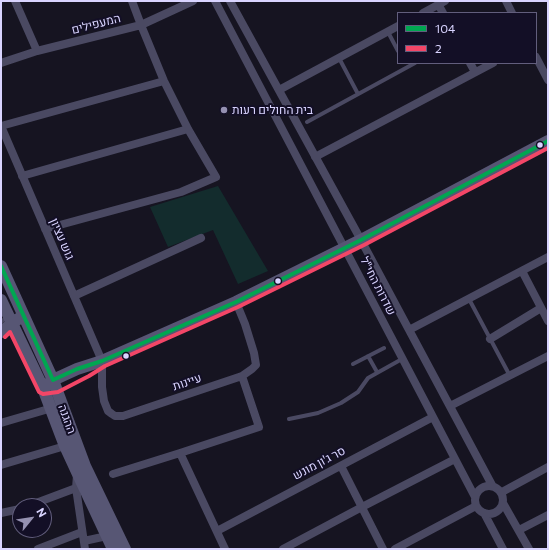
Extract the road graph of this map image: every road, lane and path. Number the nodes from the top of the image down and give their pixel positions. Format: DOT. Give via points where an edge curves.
graph roads {
  1 [pos="15,1"];
  2 [pos="132,1"];
  3 [pos="193,1"];
  4 [pos="215,1"];
  5 [pos="230,1"];
  6 [pos="506,1"];
  7 [pos="442,3"];
  8 [pos="425,12"];
  9 [pos="512,12"];
  10 [pos="141,25"];
  11 [pos="397,27"];
  12 [pos="388,32"];
  13 [pos="397,50"];
  14 [pos="37,51"];
  15 [pos="339,58"];
  16 [pos="537,59"];
  17 [pos="1,63"];
  18 [pos="404,64"];
  19 [pos="413,64"];
  20 [pos="471,64"];
  21 [pos="491,64"];
  22 [pos="406,68"];
  23 [pos="476,72"];
  24 [pos="548,80"];
  25 [pos="164,81"];
  26 [pos="279,90"];
  27 [pos="358,94"];
  28 [pos="307,122"];
  29 [pos="1,126"];
  30 [pos="188,130"];
  31 [pos="548,141"];
  32 [pos="315,157"];
  33 [pos="22,176"];
  34 [pos="45,229"];
  35 [pos="201,238"];
  36 [pos="361,240"];
  37 [pos="345,248"];
  38 [pos="548,257"];
  39 [pos="1,266"];
  40 [pos="522,271"];
  41 [pos="74,296"];
  42 [pos="469,298"];
  43 [pos="1,300"];
  44 [pos="236,302"];
  45 [pos="541,308"];
  46 [pos="24,314"];
  47 [pos="7,321"];
  48 [pos="548,321"];
  49 [pos="409,330"];
  50 [pos="1,332"];
  51 [pos="490,339"];
  52 [pos="384,348"];
  53 [pos="368,356"];
  54 [pos="548,356"];
  55 [pos="402,359"];
  56 [pos="102,361"];
  57 [pos="353,364"];
  58 [pos="377,372"];
  59 [pos="242,376"];
  60 [pos="510,376"];
  61 [pos="51,385"];
  62 [pos="450,406"];
  63 [pos="52,408"];
  64 [pos="433,417"];
  65 [pos="289,419"];
  66 [pos="1,423"];
  67 [pos="65,446"];
  68 [pos="180,453"];
  69 [pos="455,459"];
  70 [pos="1,465"];
  71 [pos="341,466"];
  72 [pos="548,467"];
  73 [pos="77,472"];
  74 [pos="113,474"];
  75 [pos="492,485"];
  76 [pos="76,488"];
  77 [pos="502,492"];
  78 [pos="475,497"];
  79 [pos="49,498"];
  80 [pos="503,503"];
  81 [pos="476,506"];
  82 [pos="362,507"];
  83 [pos="12,511"];
  84 [pos="1,513"];
  85 [pos="484,513"];
  86 [pos="548,515"];
  87 [pos="519,530"];
  88 [pos="217,531"];
  89 [pos="82,532"];
  90 [pos="107,536"];
  91 [pos="85,545"];
  92 [pos="38,549"];
  93 [pos="113,549"];
  94 [pos="125,549"];
  95 [pos="225,549"];
  96 [pos="283,549"];
  97 [pos="383,549"];
  98 [pos="395,549"];
  99 [pos="503,549"];
  100 [pos="529,549"];
  1 -- 14 [label="street"];
  2 -- 10 [label="street"];
  3 -- 10 [label="street, המעפילים"];
  4 -- 37 [label="street, שדרות החי\"ל"];
  5 -- 26 [label="street, שדרות החי\"ל"];
  6 -- 9 [label="street"];
  7 -- 8 [label="street"];
  10 -- 14 [label="street, המעפילים"];
  10 -- 25 [label="street"];
  11 -- 12 [label="street"];
  12 -- 13 [label="lane"];
  12 -- 15 [label="street"];
  14 -- 17 [label="street, המעפילים"];
  15 -- 26 [label="street"];
  15 -- 27 [label="lane"];
  16 -- 24 [label="street"];
  18 -- 22 [label="lane"];
  19 -- 22 [label="lane"];
  20 -- 23 [label="street"];
  21 -- 23 [label="street"];
  22 -- 27 [label="lane"];
  23 -- 32 [label="street"];
  25 -- 29 [label="street"];
  25 -- 30 [label="street"];
  26 -- 32 [label="street, שדרות החי\"ל"];
  27 -- 28 [label="lane"];
  29 -- 33 [label="street, גוש עציון"];
  30 -- 33 [label="street"];
  30 -- 34 [label="street" via="216,177 181,192"];
  31 -- 36 [label="street"];
  32 -- 36 [label="street, שדרות החי\"ל"];
  33 -- 34 [label="street, גוש עציון"];
  34 -- 41 [label="street, גוש עציון"];
  35 -- 41 [label="street"];
  36 -- 37 [label="street"];
  36 -- 49 [label="street, שדרות החי\"ל"];
  37 -- 44 [label="street"];
  37 -- 55 [label="street, שדרות החי\"ל"];
  38 -- 40 [label="street"];
  39 -- 46 [label="street, ההגנה"];
  40 -- 42 [label="street"];
  40 -- 45 [label="street"];
  41 -- 56 [label="street, גוש עציון"];
  42 -- 49 [label="street"];
  42 -- 51 [label="lane"];
  43 -- 47 [label="street, ההגנה"];
  44 -- 56 [label="street"];
  44 -- 59 [label="street, עיינות" via="246,324 256,360 256,365"];
  45 -- 48 [label="street"];
  45 -- 51 [label="street"];
  46 -- 47 [label="street"];
  46 -- 61 [label="street, ההגנה"];
  47 -- 50 [label="street"];
  47 -- 61 [label="street, ההגנה"];
  49 -- 62 [label="street, שדרות החי\"ל"];
  51 -- 60 [label="lane"];
  52 -- 53 [label="lane"];
  53 -- 57 [label="lane"];
  53 -- 58 [label="lane"];
  54 -- 60 [label="street"];
  55 -- 58 [label="lane"];
  55 -- 64 [label="street, שדרות החי\"ל"];
  56 -- 59 [label="street, עיינות" via="104,401 108,411 115,416 123,416"];
  56 -- 61 [label="street" via="77,369"];
  58 -- 65 [label="lane" via="368,378 358,392 341,403 318,413"];
  59 -- 68 [label="street" via="258,427"];
  60 -- 62 [label="street"];
  61 -- 63 [label="street, ההגנה"];
  61 -- 94 [label="street, ההגנה" via="85,466"];
  62 -- 75 [label="street, שדרות החי\"ל"];
  63 -- 66 [label="street"];
  63 -- 67 [label="street, ההגנה"];
  64 -- 69 [label="street, שדרות החי\"ל"];
  64 -- 71 [label="street, סר ג'ון מונש"];
  67 -- 70 [label="street"];
  67 -- 73 [label="street, ההגנה"];
  68 -- 74 [label="street"];
  68 -- 88 [label="street"];
  69 -- 78 [label="street, שדרות החי\"ל"];
  69 -- 82 [label="street"];
  71 -- 82 [label="street"];
  71 -- 88 [label="street, סר ג'ון מונש"];
  72 -- 77 [label="street"];
  73 -- 76 [label="street"];
  73 -- 90 [label="street, ההגנה"];
  75 -- 77 [label="street"];
  75 -- 78 [label="street" via="482,487"];
  76 -- 79 [label="street"];
  76 -- 89 [label="street"];
  77 -- 80 [label="street"];
  78 -- 81 [label="street"];
  80 -- 85 [label="street" via="497,512"];
  80 -- 87 [label="street"];
  81 -- 85 [label="street"];
  81 -- 98 [label="street"];
  82 -- 96 [label="street"];
  82 -- 97 [label="street"];
  83 -- 84 [label="street"];
  85 -- 99 [label="street"];
  86 -- 87 [label="street"];
  87 -- 100 [label="street"];
  88 -- 95 [label="street"];
  89 -- 91 [label="street"];
  89 -- 92 [label="street"];
  90 -- 91 [label="street"];
  90 -- 93 [label="street, ההגנה"];
}
